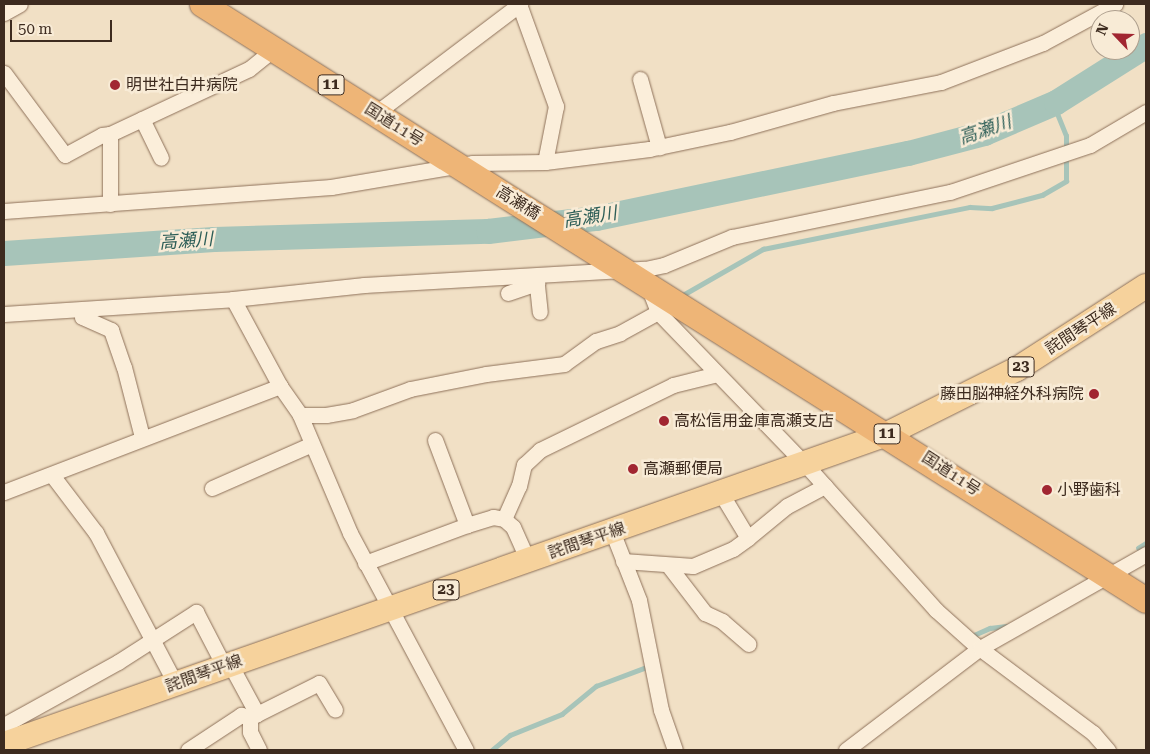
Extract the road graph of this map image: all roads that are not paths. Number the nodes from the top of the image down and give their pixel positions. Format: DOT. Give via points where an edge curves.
graph roads {
  1 [pos="20,4"];
  2 [pos="202,4"];
  3 [pos="519,4"];
  4 [pos="1115,4"];
  5 [pos="4,14"];
  6 [pos="274,49"];
  7 [pos="4,73"];
  8 [pos="640,79"];
  9 [pos="1146,112"];
  10 [pos="376,113"];
  11 [pos="142,119"];
  12 [pos="110,134"];
  13 [pos="659,147"];
  14 [pos="161,158"];
  15 [pos="545,162"];
  16 [pos="460,166"];
  17 [pos="110,204"];
  18 [pos="4,211"];
  19 [pos="637,277"];
  20 [pos="536,280"];
  21 [pos="1146,286"];
  22 [pos="508,293"];
  23 [pos="233,299"];
  24 [pos="84,309"];
  25 [pos="540,312"];
  26 [pos="658,312"];
  27 [pos="4,314"];
  28 [pos="717,374"];
  29 [pos="280,386"];
  30 [pos="300,415"];
  31 [pos="887,434"];
  32 [pos="142,437"];
  33 [pos="435,440"];
  34 [pos="312,444"];
  35 [pos="806,465"];
  36 [pos="52,475"];
  37 [pos="825,486"];
  38 [pos="212,488"];
  39 [pos="4,492"];
  40 [pos="722,495"];
  41 [pos="504,519"];
  42 [pos="466,524"];
  43 [pos="612,531"];
  44 [pos="748,538"];
  45 [pos="1146,554"];
  46 [pos="528,561"];
  47 [pos="624,561"];
  48 [pos="365,562"];
  49 [pos="668,565"];
  50 [pos="1109,576"];
  51 [pos="1146,600"];
  52 [pos="388,610"];
  53 [pos="152,640"];
  54 [pos="748,644"];
  55 [pos="980,648"];
  56 [pos="227,665"];
  57 [pos="176,685"];
  58 [pos="335,710"];
  59 [pos="254,716"];
  60 [pos="4,725"];
  61 [pos="4,744"];
  62 [pos="188,750"];
  63 [pos="259,750"];
  64 [pos="466,750"];
  65 [pos="676,750"];
  66 [pos="846,750"];
  67 [pos="1108,750"];
  1 -- 5 [label="street"];
  2 -- 6 [label="highway, 国道11号 / 11"];
  3 -- 10 [label="street"];
  3 -- 15 [label="street" via="556,106"];
  4 -- 13 [label="street" via="1044,43 941,82 833,104"];
  6 -- 10 [label="highway, 国道11号 / 11"];
  6 -- 11 [label="street" via="249,69"];
  7 -- 12 [label="street" via="65,155"];
  8 -- 13 [label="street"];
  9 -- 19 [label="street" via="1090,145 950,192 732,237"];
  10 -- 16 [label="highway, 国道11号 / 11"];
  11 -- 12 [label="street"];
  11 -- 14 [label="street"];
  12 -- 17 [label="street"];
  13 -- 15 [label="street"];
  15 -- 16 [label="street"];
  16 -- 17 [label="street" via="331,187"];
  16 -- 19 [label="highway, 高瀬橋 / 11"];
  17 -- 18 [label="street"];
  19 -- 20 [label="street"];
  19 -- 26 [label="street"];
  19 -- 31 [label="highway, 国道11号 / 11"];
  20 -- 22 [label="street"];
  20 -- 23 [label="street" via="364,285"];
  20 -- 25 [label="street"];
  21 -- 31 [label="main road, 詫間琴平線 / 23" via="1017,370"];
  23 -- 24 [label="street"];
  23 -- 29 [label="street"];
  24 -- 27 [label="street"];
  24 -- 32 [label="street" via="82,317 111,330"];
  26 -- 28 [label="street"];
  26 -- 30 [label="street" via="620,333 596,341 564,364 486,374 410,389 353,410"];
  28 -- 35 [label="street"];
  28 -- 41 [label="street" via="673,385 540,450 524,464 519,486"];
  29 -- 30 [label="street"];
  29 -- 32 [label="street"];
  30 -- 34 [label="street"];
  31 -- 35 [label="main road, 詫間琴平線 / 23"];
  31 -- 50 [label="highway, 国道11号 / 11"];
  32 -- 36 [label="street"];
  33 -- 42 [label="street"];
  34 -- 38 [label="street" via="233,485"];
  34 -- 48 [label="street"];
  35 -- 37 [label="street"];
  35 -- 40 [label="main road, 詫間琴平線 / 23"];
  36 -- 39 [label="street"];
  36 -- 53 [label="street" via="96,532"];
  37 -- 44 [label="street" via="787,506"];
  37 -- 55 [label="street" via="936,610"];
  40 -- 43 [label="main road, 詫間琴平線 / 23"];
  40 -- 44 [label="street"];
  41 -- 42 [label="street" via="493,517"];
  41 -- 46 [label="street" via="513,527"];
  42 -- 48 [label="street"];
  43 -- 46 [label="main road, 詫間琴平線 / 23"];
  43 -- 47 [label="street"];
  44 -- 49 [label="street" via="692,566"];
  45 -- 50 [label="street"];
  46 -- 52 [label="main road, 詫間琴平線 / 23"];
  47 -- 49 [label="street"];
  47 -- 65 [label="street" via="639,600 661,710"];
  48 -- 52 [label="street"];
  49 -- 54 [label="street" via="705,613 722,621"];
  50 -- 51 [label="highway, 国道11号 / 11"];
  50 -- 55 [label="street"];
  52 -- 56 [label="main road, 詫間琴平線 / 23"];
  52 -- 64 [label="street"];
  53 -- 56 [label="street" via="196,612"];
  53 -- 57 [label="street"];
  53 -- 60 [label="street"];
  55 -- 66 [label="street"];
  55 -- 67 [label="street" via="1093,733"];
  56 -- 57 [label="main road, 詫間琴平線 / 23"];
  56 -- 59 [label="street"];
  57 -- 61 [label="main road, 詫間琴平線 / 23"];
  58 -- 59 [label="street" via="319,683"];
  59 -- 62 [label="street" via="241,715"];
  59 -- 63 [label="street" via="250,732"];
}
